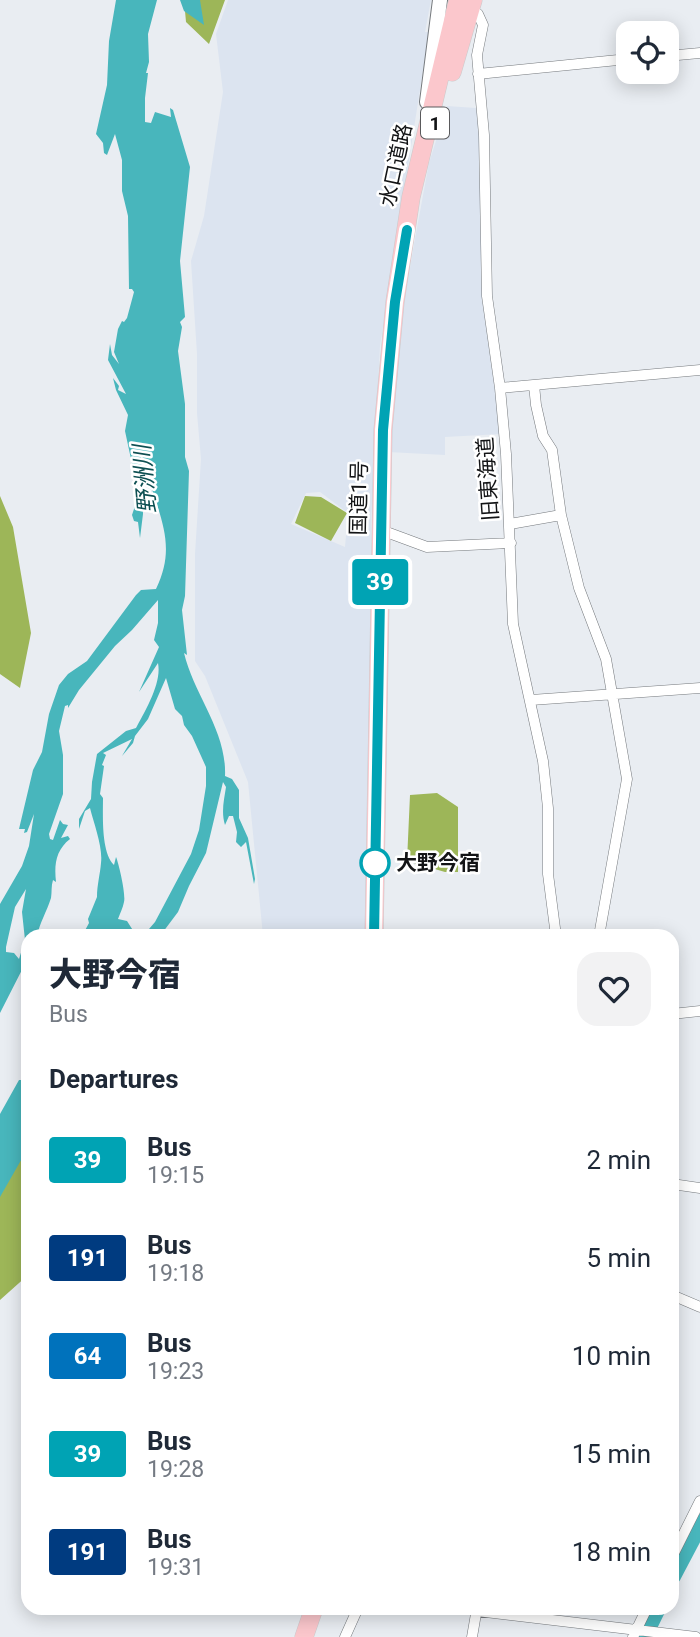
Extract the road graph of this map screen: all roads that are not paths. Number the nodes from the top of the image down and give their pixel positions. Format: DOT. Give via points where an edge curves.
graph roads {
  1 [pos="460,5"];
  2 [pos="451,43"];
  3 [pos="700,53"];
  4 [pos="679,55"];
  5 [pos="616,61"];
  6 [pos="478,74"];
  7 [pos="424,135"];
  8 [pos="407,230"];
  9 [pos="700,370"];
  10 [pos="534,385"];
  11 [pos="500,388"];
  12 [pos="561,515"];
  13 [pos="510,524"];
  14 [pos="381,530"];
  15 [pos="510,543"];
  16 [pos="700,688"];
  17 [pos="613,695"];
  18 [pos="531,700"];
  19 [pos="374,929"];
  20 [pos="555,929"];
  21 [pos="600,929"];
  22 [pos="700,1011"];
  23 [pos="679,1013"];
  24 [pos="679,1185"];
  25 [pos="700,1188"];
  26 [pos="679,1298"];
  27 [pos="700,1307"];
  28 [pos="700,1501"];
  29 [pos="679,1543"];
  30 [pos="312,1615"];
  31 [pos="355,1615"];
  32 [pos="476,1615"];
  33 [pos="519,1615"];
  34 [pos="644,1615"];
  35 [pos="637,1632"];
  36 [pos="304,1637"];
  37 [pos="345,1637"];
  38 [pos="472,1637"];
  39 [pos="696,1637"];
  1 -- 2 [label="highway, 水口道路 / 1"];
  1 -- 2 [label="highway, 水口道路 / 1"];
  1 -- 6 [label="street, 旧東海道" via="483,25"];
  1 -- 7 [label="main road"];
  2 -- 7 [label="highway, 水口道路 / 1"];
  2 -- 8 [label="highway, 水口道路 / 1"];
  3 -- 4 [label="street"];
  5 -- 6 [label="street"];
  6 -- 11 [label="street, 旧東海道" via="484,135 487,296"];
  7 -- 8 [label="highway, 水口道路 / 1"];
  8 -- 14 [label="highway, 国道1号 / 1" via="386,377"];
  9 -- 10 [label="street"];
  10 -- 11 [label="street"];
  10 -- 12 [label="street" via="543,436 552,450"];
  11 -- 13 [label="street, 旧東海道"];
  12 -- 13 [label="street"];
  12 -- 17 [label="street"];
  13 -- 15 [label="street, 旧東海道"];
  14 -- 15 [label="street" via="427,547"];
  14 -- 19 [label="highway, 国道1号 / 1"];
  15 -- 18 [label="street, 旧東海道" via="513,624"];
  16 -- 17 [label="street"];
  17 -- 18 [label="street"];
  17 -- 21 [label="street" via="627,779"];
  18 -- 20 [label="street, 旧東海道" via="548,808 548,874"];
  22 -- 23 [label="street"];
  24 -- 25 [label="street"];
  26 -- 27 [label="street"];
  28 -- 29 [label="street"];
  30 -- 36 [label="highway"];
  31 -- 37 [label="street"];
  32 -- 38 [label="street"];
  33 -- 35 [label="street"];
  34 -- 35 [label="street"];
  35 -- 39 [label="street"];
}
